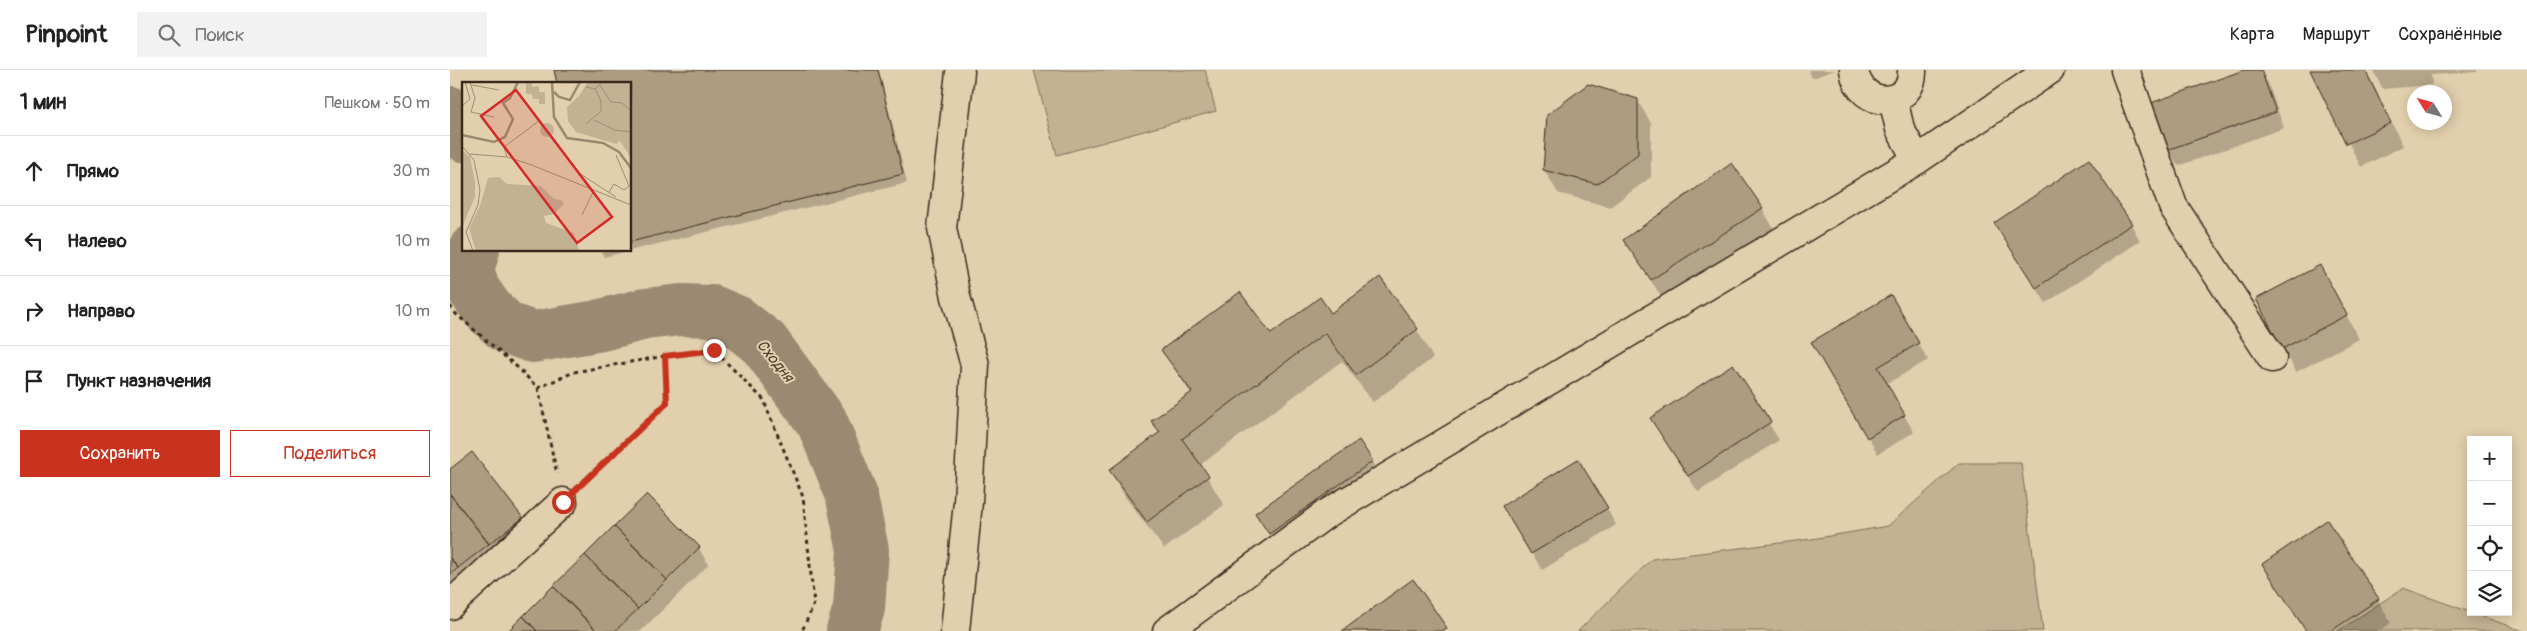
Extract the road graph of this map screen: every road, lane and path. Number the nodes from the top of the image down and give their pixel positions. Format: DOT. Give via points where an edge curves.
graph roads {
  1 [pos="1854,70"];
  2 [pos="1912,70"];
  3 [pos="2050,70"];
  4 [pos="2125,70"];
  5 [pos="960,72"];
  6 [pos="1893,99"];
  7 [pos="1917,160"];
  8 [pos="450,306"];
  9 [pos="665,356"];
  10 [pos="2272,358"];
  11 [pos="538,388"];
  12 [pos="563,502"];
  13 [pos="450,605"];
  14 [pos="802,631"];
  15 [pos="955,631"];
  16 [pos="1167,631"];
  1 -- 6 [label="lane" via="1861,90 1870,97"];
  2 -- 6 [label="lane" via="1905,91"];
  3 -- 7 [label="lane"];
  4 -- 10 [label="lane" via="2173,206"];
  5 -- 15 [label="lane" via="942,228 956,297 975,365 968,502"];
  6 -- 7 [label="lane" via="1900,129"];
  7 -- 16 [label="lane" via="1326,514"];
  8 -- 11 [label="path"];
  9 -- 11 [label="path" via="574,372"];
  9 -- 12 [label="path" via="667,403"];
  9 -- 14 [label="path" via="714,350 763,400 803,497 814,604"];
  11 -- 12 [label="path"];
  12 -- 13 [label="lane"];
}
